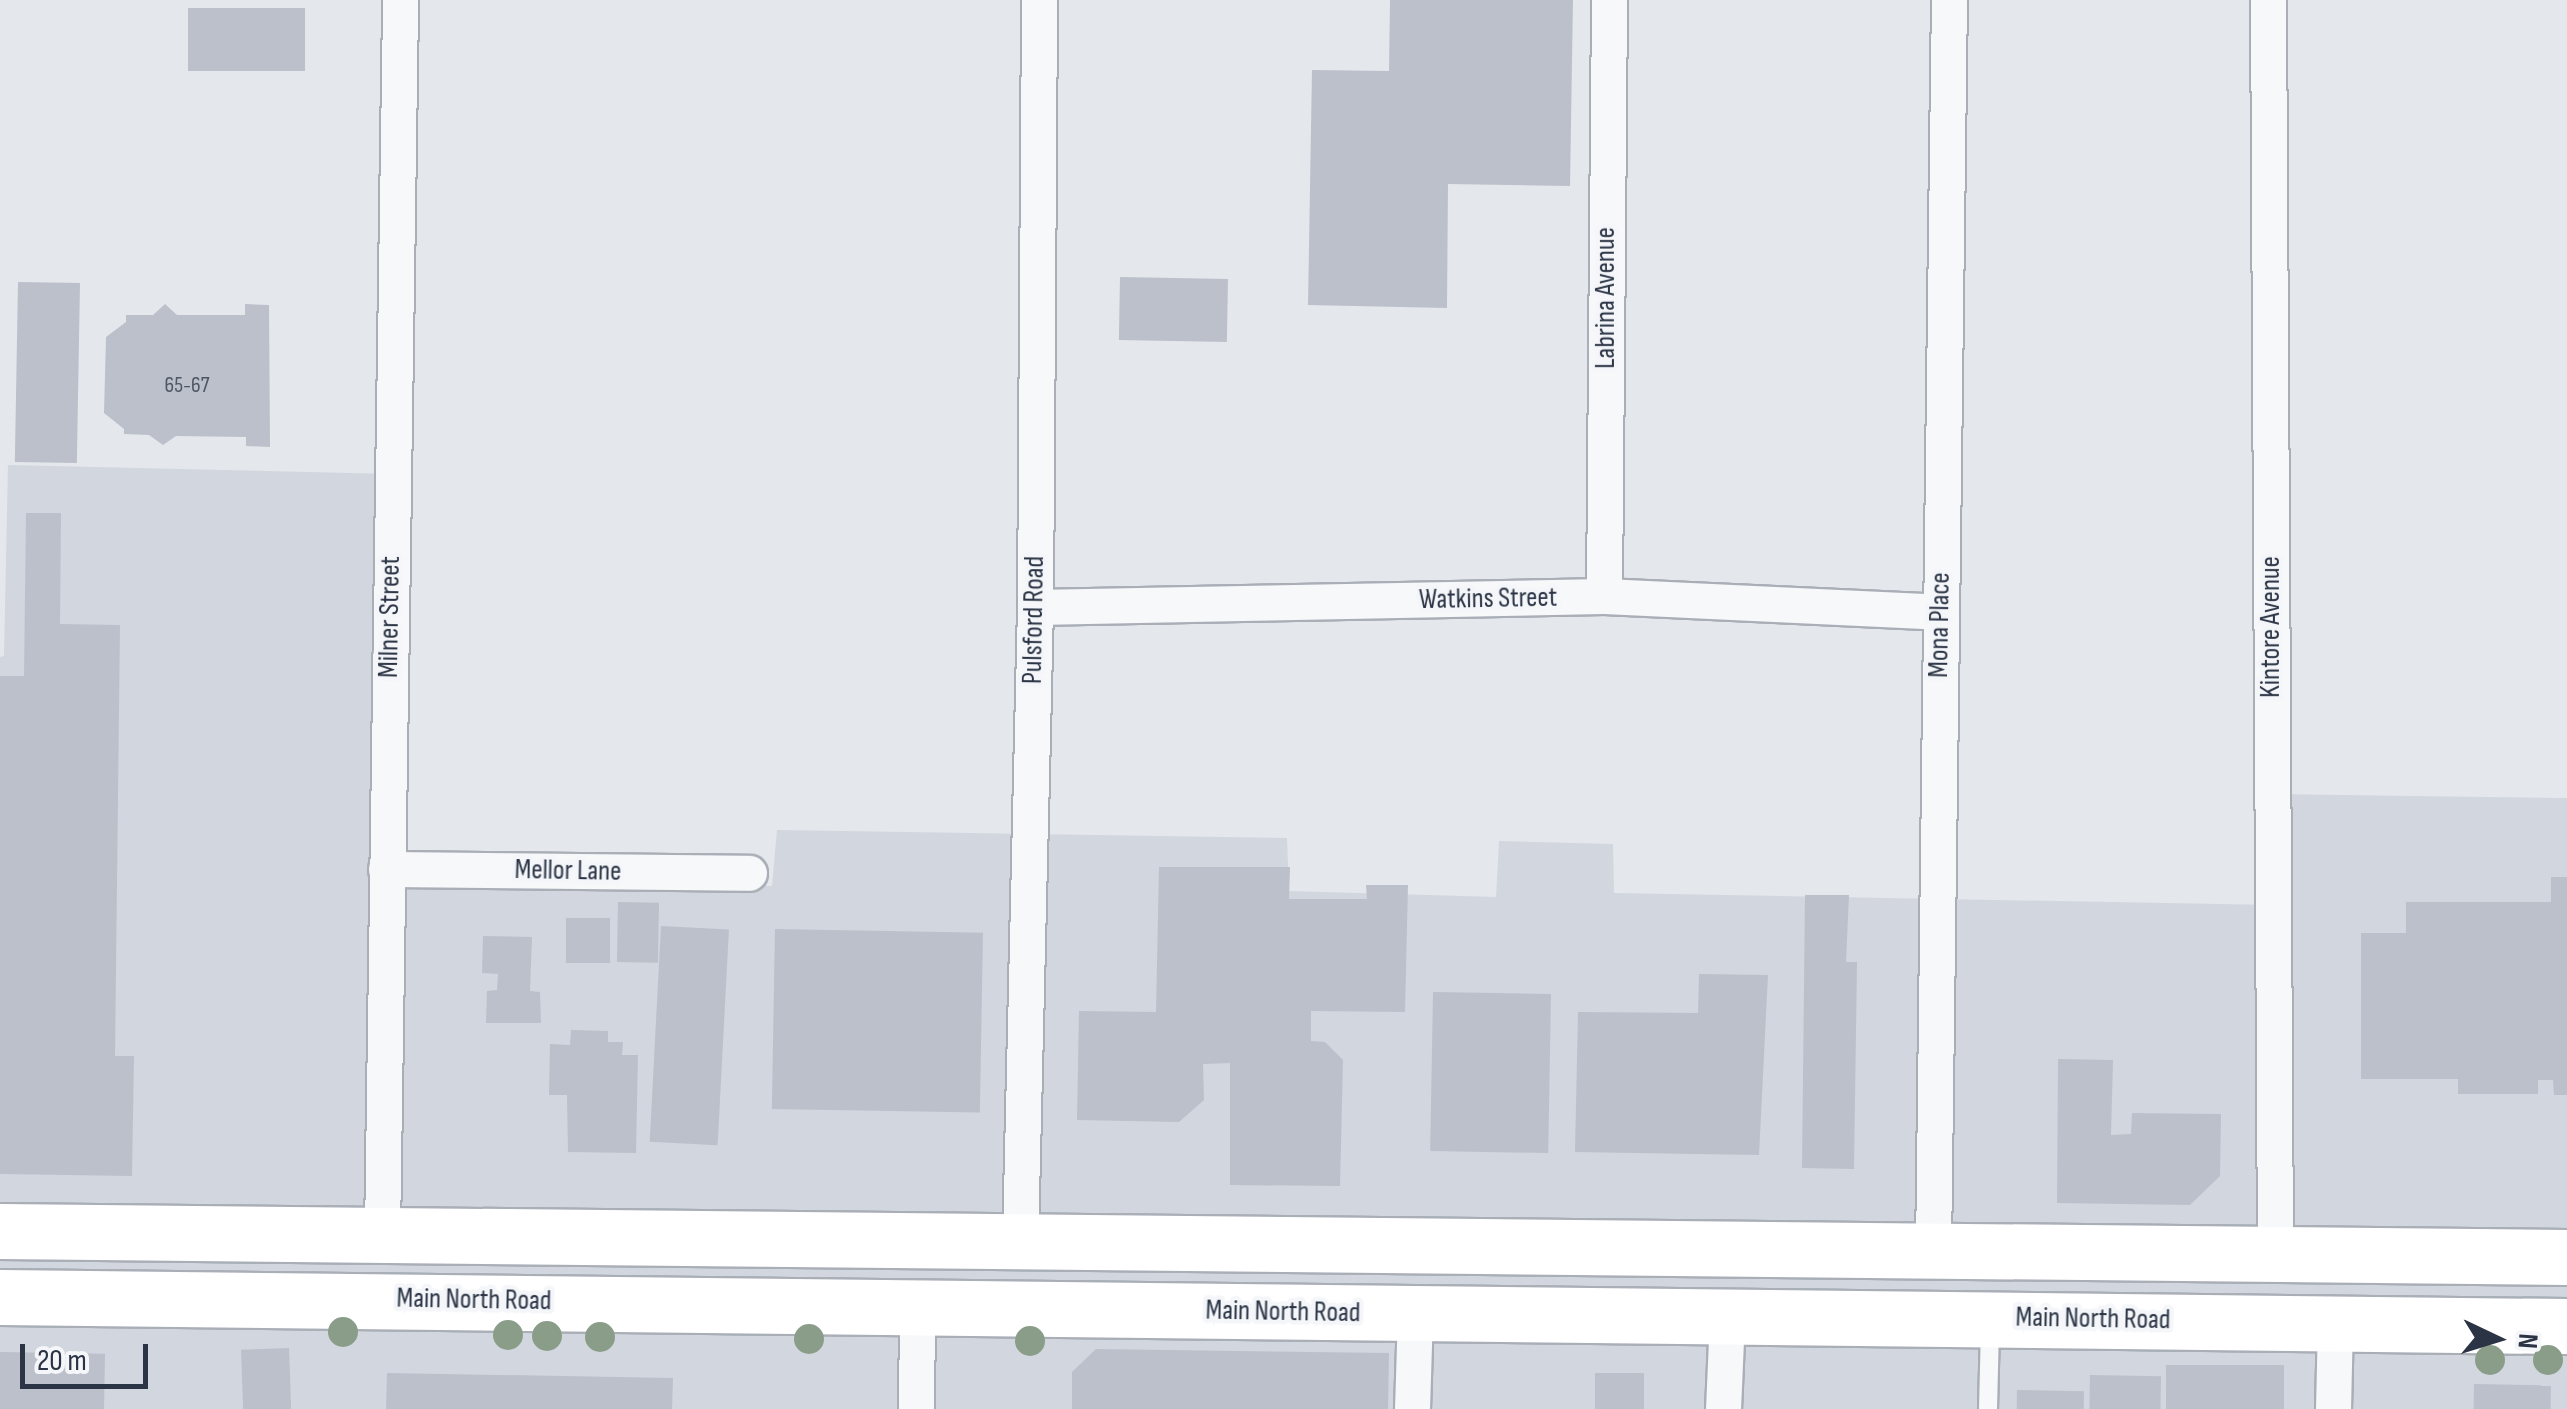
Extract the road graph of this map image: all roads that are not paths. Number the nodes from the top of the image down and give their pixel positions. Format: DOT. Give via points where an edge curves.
graph roads {
  1 [pos="400,0"];
  2 [pos="1039,0"];
  3 [pos="1608,0"];
  4 [pos="1948,0"];
  5 [pos="2268,0"];
  6 [pos="1604,596"];
  7 [pos="1034,607"];
  8 [pos="1940,612"];
  9 [pos="386,869"];
  10 [pos="750,872"];
  11 [pos="0,1230"];
  12 [pos="382,1234"];
  13 [pos="918,1240"];
  14 [pos="1020,1240"];
  15 [pos="1415,1246"];
  16 [pos="1728,1248"];
  17 [pos="1933,1250"];
  18 [pos="2275,1254"];
  19 [pos="2567,1257"];
  20 [pos="0,1297"];
  21 [pos="382,1298"];
  22 [pos="916,1308"];
  23 [pos="1021,1308"];
  24 [pos="1415,1314"];
  25 [pos="1728,1316"];
  26 [pos="1990,1317"];
  27 [pos="2335,1323"];
  28 [pos="2567,1326"];
  29 [pos="916,1409"];
  30 [pos="1412,1409"];
  31 [pos="1724,1409"];
  32 [pos="1988,1409"];
  33 [pos="2333,1409"];
  1 -- 9 [label="street, Milner Street"];
  2 -- 7 [label="street, Pulsford Road"];
  3 -- 6 [label="street, Labrina Avenue"];
  4 -- 8 [label="street, Mona Place"];
  5 -- 18 [label="street, Kintore Avenue"];
  6 -- 7 [label="street, Watkins Street"];
  6 -- 8 [label="street, Watkins Street"];
  7 -- 14 [label="street, Pulsford Road"];
  8 -- 17 [label="street, Mona Place"];
  9 -- 10 [label="street, Mellor Lane"];
  9 -- 12 [label="street, Milner Street"];
  11 -- 12 [label="highway"];
  12 -- 13 [label="highway"];
  12 -- 21 [label="highway"];
  13 -- 14 [label="highway"];
  13 -- 22 [label="highway"];
  14 -- 15 [label="highway"];
  14 -- 23 [label="highway"];
  15 -- 16 [label="highway"];
  15 -- 24 [label="highway"];
  16 -- 17 [label="highway"];
  16 -- 25 [label="highway"];
  17 -- 18 [label="highway"];
  18 -- 19 [label="highway"];
  20 -- 21 [label="highway, Main North Road"];
  21 -- 22 [label="highway, Main North Road"];
  22 -- 23 [label="highway, Main North Road"];
  22 -- 29 [label="street"];
  23 -- 24 [label="highway, Main North Road"];
  24 -- 25 [label="highway, Main North Road"];
  24 -- 30 [label="street"];
  25 -- 26 [label="highway, Main North Road"];
  25 -- 31 [label="street"];
  26 -- 27 [label="highway, Main North Road"];
  26 -- 32 [label="lane"];
  27 -- 28 [label="highway, Main North Road"];
  27 -- 33 [label="street"];
}
